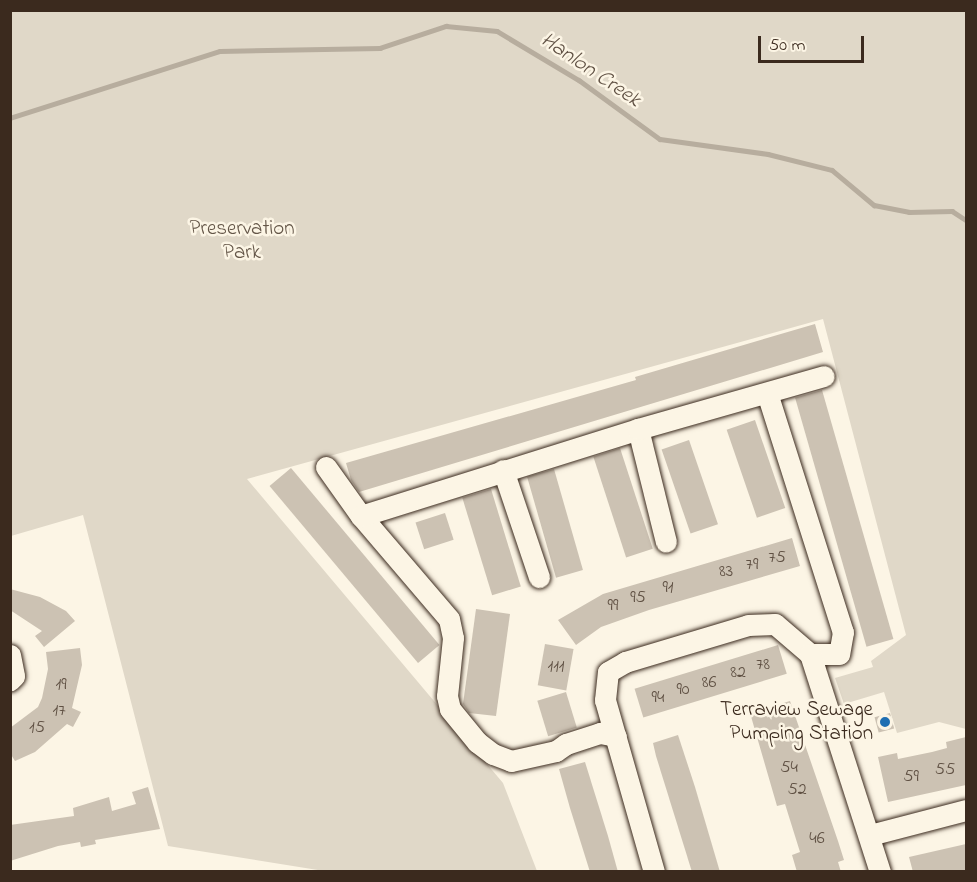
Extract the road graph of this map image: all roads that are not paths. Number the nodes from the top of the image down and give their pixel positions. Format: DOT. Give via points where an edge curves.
graph roads {
  1 [pos="824,376"];
  2 [pos="766,393"];
  3 [pos="638,429"];
  4 [pos="326,467"];
  5 [pos="503,470"];
  6 [pos="361,516"];
  7 [pos="666,542"];
  8 [pos="539,577"];
  9 [pos="810,654"];
  10 [pos="10,655"];
  11 [pos="10,680"];
  12 [pos="616,736"];
  13 [pos="966,810"];
  14 [pos="870,835"];
  15 [pos="654,872"];
  16 [pos="880,872"];
  1 -- 2 [label="street"];
  2 -- 3 [label="street"];
  2 -- 9 [label="street" via="843,632 839,654"];
  3 -- 5 [label="street"];
  3 -- 7 [label="street"];
  4 -- 6 [label="street"];
  5 -- 6 [label="street"];
  5 -- 8 [label="street"];
  6 -- 12 [label="street" via="448,619 453,638 447,696 450,709 477,742 493,754 511,760 556,752 566,744 600,733"];
  9 -- 12 [label="street" via="775,624 748,625 625,662 608,672 604,700"];
  9 -- 14 [label="street"];
  10 -- 11 [label="street"];
  12 -- 15 [label="street"];
  13 -- 14 [label="street"];
  14 -- 16 [label="street"];
}
